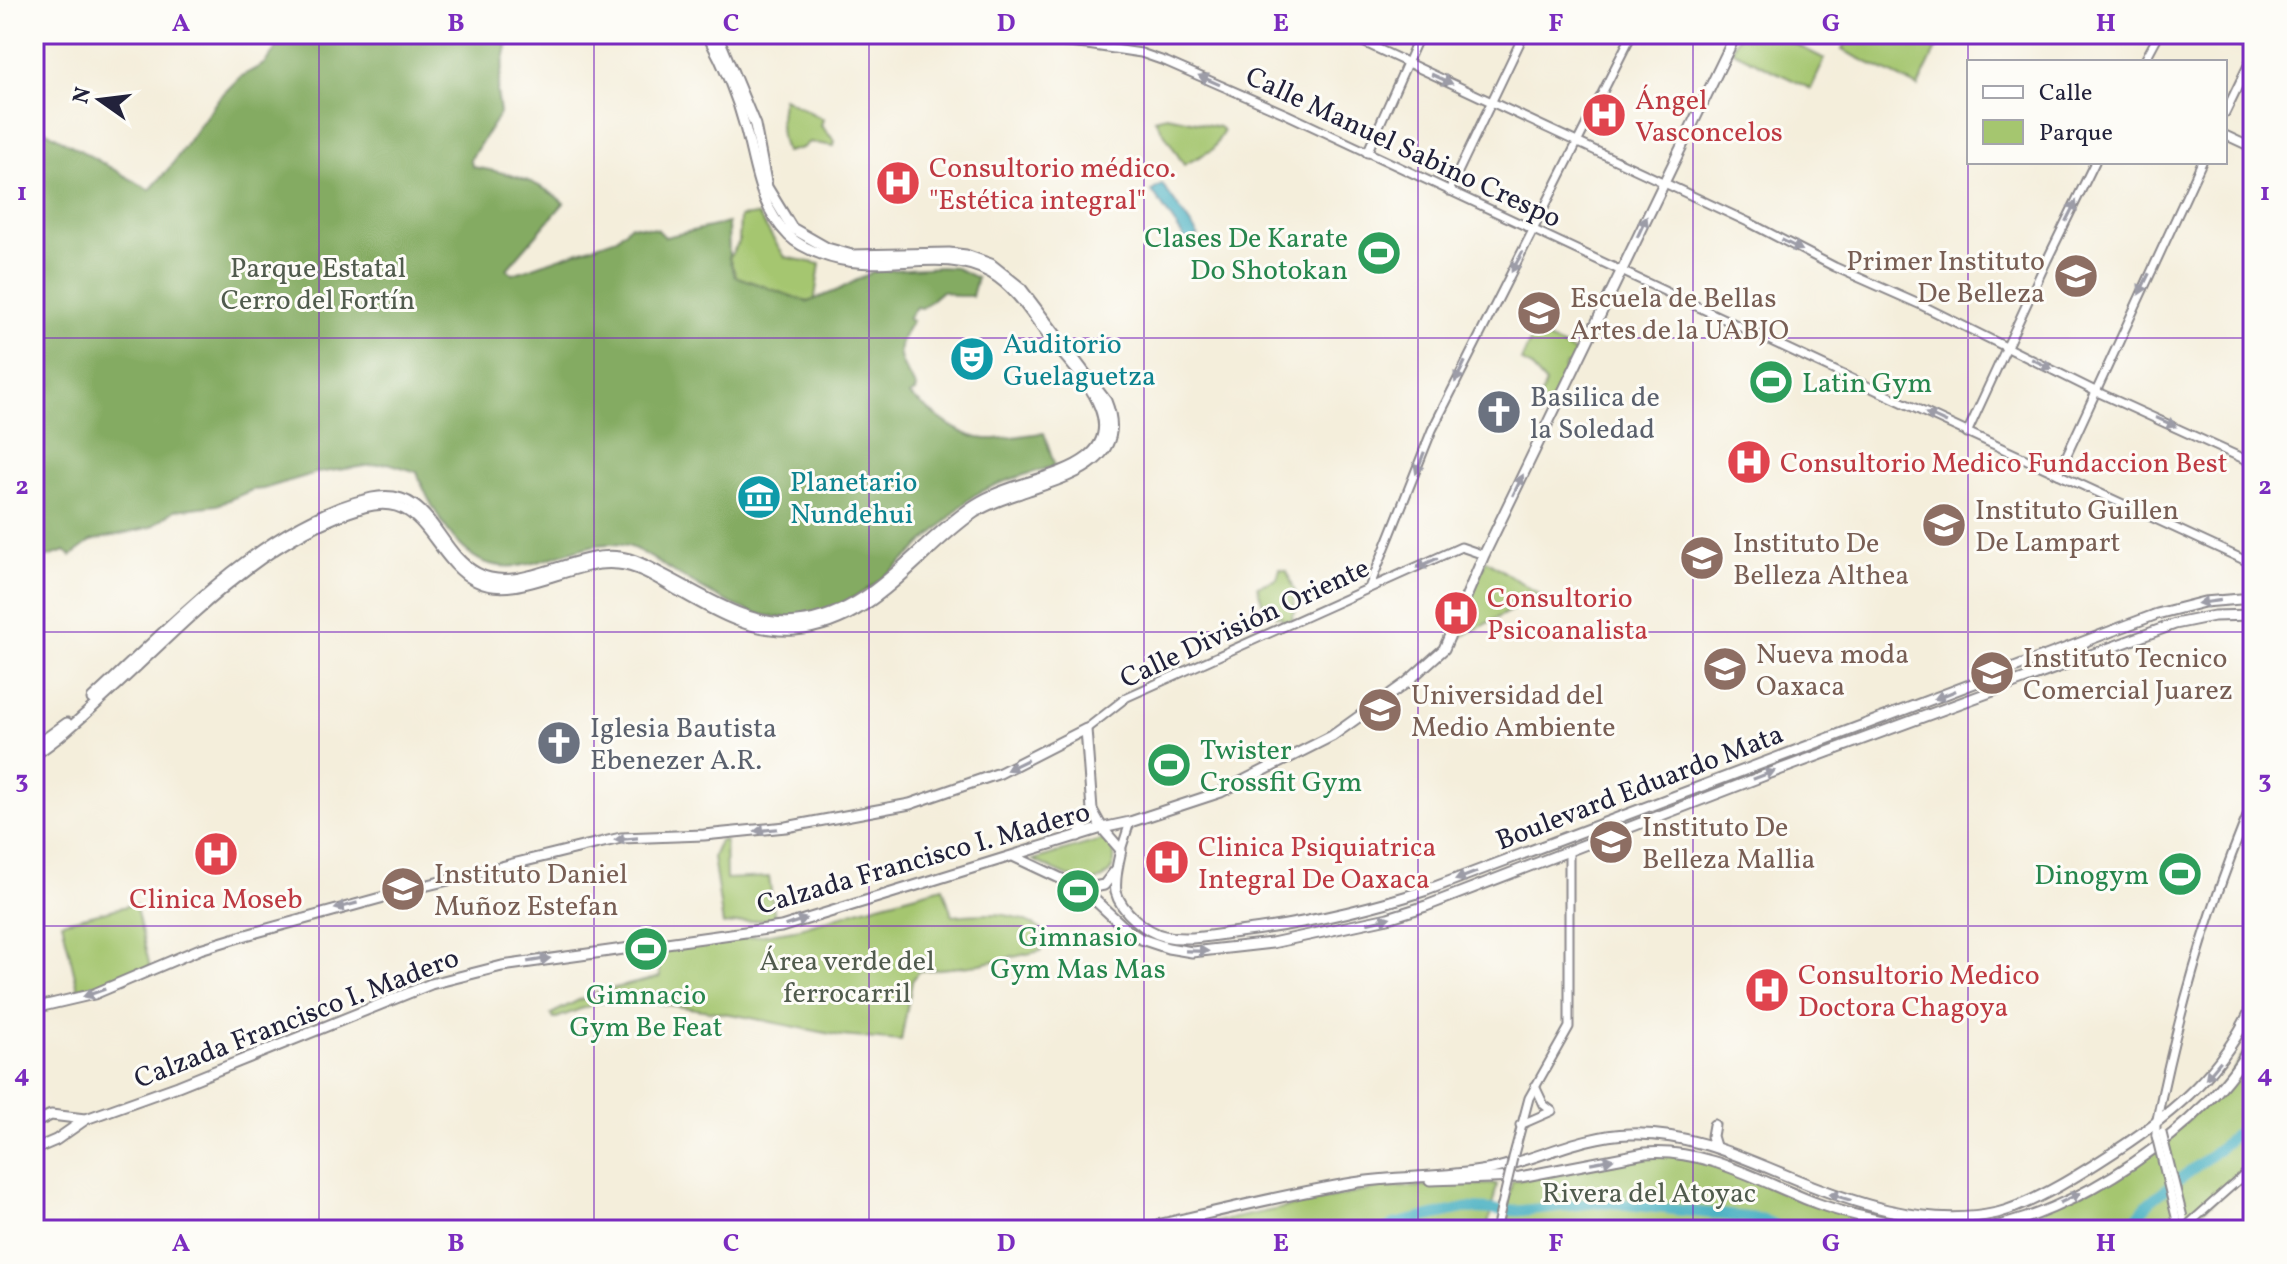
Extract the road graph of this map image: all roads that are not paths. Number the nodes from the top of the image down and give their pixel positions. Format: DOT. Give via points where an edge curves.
graph roads {
  1 [pos="707,34"];
  2 [pos="717,34"];
  3 [pos="978,34"];
  4 [pos="1346,34"];
  5 [pos="1420,34"];
  6 [pos="1524,34"];
  7 [pos="1632,34"];
  8 [pos="1736,34"];
  9 [pos="2159,34"];
  10 [pos="2238,34"];
  11 [pos="2253,41"];
  12 [pos="2253,55"];
  13 [pos="2145,60"];
  14 [pos="1407,63"];
  15 [pos="1490,102"];
  16 [pos="2227,109"];
  17 [pos="2227,136"];
  18 [pos="1578,143"];
  19 [pos="2253,148"];
  20 [pos="1367,153"];
  21 [pos="2094,164"];
  22 [pos="2201,164"];
  23 [pos="1663,184"];
  24 [pos="764,189"];
  25 [pos="1449,191"];
  26 [pos="1534,231"];
  27 [pos="826,252"];
  28 [pos="1621,271"];
  29 [pos="2007,347"];
  30 [pos="2095,391"];
  31 [pos="1967,433"];
  32 [pos="2253,463"];
  33 [pos="2058,474"];
  34 [pos="1484,555"];
  35 [pos="2253,564"];
  36 [pos="1369,588"];
  37 [pos="2253,598"];
  38 [pos="2253,615"];
  39 [pos="2088,640"];
  40 [pos="2062,666"];
  41 [pos="1086,729"];
  42 [pos="34,747"];
  43 [pos="34,755"];
  44 [pos="2253,802"];
  45 [pos="1092,810"];
  46 [pos="1130,822"];
  47 [pos="1102,828"];
  48 [pos="1078,836"];
  49 [pos="1121,850"];
  50 [pos="1569,851"];
  51 [pos="1015,857"];
  52 [pos="1117,869"];
  53 [pos="1083,889"];
  54 [pos="1127,911"];
  55 [pos="1117,920"];
  56 [pos="2253,1004"];
  57 [pos="34,1008"];
  58 [pos="2253,1041"];
  59 [pos="1535,1085"];
  60 [pos="86,1119"];
  61 [pos="34,1123"];
  62 [pos="1520,1125"];
  63 [pos="1714,1125"];
  64 [pos="2158,1126"];
  65 [pos="34,1146"];
  66 [pos="1715,1146"];
  67 [pos="2253,1167"];
  68 [pos="1414,1178"];
  69 [pos="1817,1189"];
  70 [pos="1815,1203"];
  71 [pos="2182,1229"];
  72 [pos="1136,1230"];
  73 [pos="1496,1230"];
  74 [pos="1924,1230"];
  75 [pos="1976,1230"];
  1 -- 24 [label="main road" via="744,123 752,167"];
  2 -- 24 [label="main road" via="755,125"];
  20 -- 3 [label="street, Calle Manuel Sabino Crespo, one-way" via="1141,53"];
  4 -- 14 [label="street"];
  5 -- 14 [label="street"];
  6 -- 15 [label="street"];
  7 -- 18 [label="street"];
  8 -- 23 [label="main road, Calzada Francisco I. Madero"];
  9 -- 13 [label="street"];
  10 -- 11 [label="street"];
  12 -- 16 [label="street"];
  14 -- 15 [label="street, one-way"];
  14 -- 20 [label="street"];
  15 -- 18 [label="street"];
  15 -- 25 [label="street"];
  17 -- 19 [label="street"];
  18 -- 23 [label="street"];
  18 -- 26 [label="street"];
  20 -- 25 [label="street, Calle Manuel Sabino Crespo"];
  29 -- 21 [label="street, one-way"];
  22 -- 30 [label="street, one-way"];
  28 -- 23 [label="main road, Calzada Francisco I. Madero, one-way"];
  23 -- 29 [label="street, one-way"];
  24 -- 27 [label="main road" via="771,211 789,236"];
  25 -- 26 [label="street, Calle Manuel Sabino Crespo"];
  26 -- 28 [label="street, Calle Manuel Sabino Crespo"];
  26 -- 36 [label="street, one-way" via="1432,430"];
  27 -- 42 [label="main road" via="867,265 959,262 996,277 1095,398 1103,424 1095,450 1076,466 978,502 863,598 824,618 794,623 764,622 641,562 620,557 514,579 487,577 454,556 417,507 376,497 309,522 258,552"];
  27 -- 43 [label="main road" via="957,253 1004,272 1106,401 1111,429 1099,457 1075,474 980,510 862,607 830,623 795,630 759,628 724,617 639,569 620,564 489,586 450,561 414,514 394,505 365,507 290,540 253,564"];
  31 -- 28 [label="street, Calle Manuel Sabino Crespo, one-way"];
  34 -- 28 [label="main road, Calzada Francisco I. Madero, one-way"];
  29 -- 30 [label="street, one-way"];
  29 -- 31 [label="street"];
  30 -- 32 [label="street, one-way"];
  30 -- 33 [label="street"];
  31 -- 33 [label="street, Calle Manuel Sabino Crespo"];
  33 -- 35 [label="street, Calle Manuel Sabino Crespo"];
  34 -- 36 [label="street, Calle División Oriente, one-way" via="1461,547"];
  34 -- 46 [label="main road, Calzada Francisco I. Madero" via="1444,649 1406,683 1338,733 1256,775"];
  36 -- 41 [label="street, Calle División Oriente" via="1127,697"];
  37 -- 39 [label="main road, Boulevard Eduardo Mata, one-way" via="2177,608"];
  38 -- 40 [label="main road, Boulevard Eduardo Mata" via="2175,624"];
  39 -- 40 [label="street"];
  39 -- 54 [label="main road, Boulevard Eduardo Mata, one-way" via="1398,900 1267,929 1186,938 1160,935"];
  50 -- 40 [label="main road, Boulevard Eduardo Mata, one-way"];
  41 -- 45 [label="main road"];
  41 -- 57 [label="main road, Calle División Oriente, one-way" via="1000,773 910,804 805,825 621,838 215,944 94,994"];
  44 -- 64 [label="street" via="2206,929 2171,1051"];
  45 -- 47 [label="main road"];
  45 -- 48 [label="main road"];
  46 -- 47 [label="main road, Calzada Francisco I. Madero"];
  46 -- 49 [label="street, Calzada Francisco I. Madero"];
  47 -- 48 [label="main road, Calzada Francisco I. Madero"];
  47 -- 49 [label="main road"];
  48 -- 51 [label="main road, Calzada Francisco I. Madero"];
  49 -- 52 [label="main road, Calzada Francisco I. Madero"];
  55 -- 50 [label="main road, Boulevard Eduardo Mata, one-way" via="1141,939 1168,948 1205,951 1272,943 1388,918"];
  50 -- 59 [label="street" via="1569,1027"];
  51 -- 53 [label="main road, Boulevard Eduardo Mata"];
  60 -- 51 [label="main road, Calzada Francisco I. Madero, one-way" via="431,984 502,966 781,927"];
  52 -- 53 [label="main road" via="1104,885"];
  52 -- 54 [label="main road" via="1116,891"];
  53 -- 55 [label="main road, Boulevard Eduardo Mata"];
  54 -- 55 [label="main road" via="1118,911"];
  56 -- 64 [label="main road, one-way" via="2229,1051"];
  75 -- 58 [label="main road, one-way" via="2058,1204 2137,1160 2210,1100"];
  59 -- 62 [label="street"];
  59 -- 62 [label="street" via="1552,1111"];
  60 -- 61 [label="main road, Calzada Francisco I. Madero" via="51,1115"];
  60 -- 65 [label="main road, Calzada Francisco I. Madero" via="56,1140"];
  62 -- 73 [label="street, bridge"];
  63 -- 66 [label="main road"];
  64 -- 69 [label="main road, one-way" via="2078,1176 2000,1212 1931,1217"];
  64 -- 71 [label="street, bridge"];
  66 -- 68 [label="main road" via="1677,1137 1613,1135 1499,1167"];
  66 -- 69 [label="main road"];
  67 -- 71 [label="street"];
  68 -- 70 [label="main road, one-way" via="1498,1179 1666,1153 1733,1168"];
  68 -- 72 [label="main road" via="1343,1185"];
  69 -- 70 [label="main road"];
  70 -- 74 [label="main road"];
}
